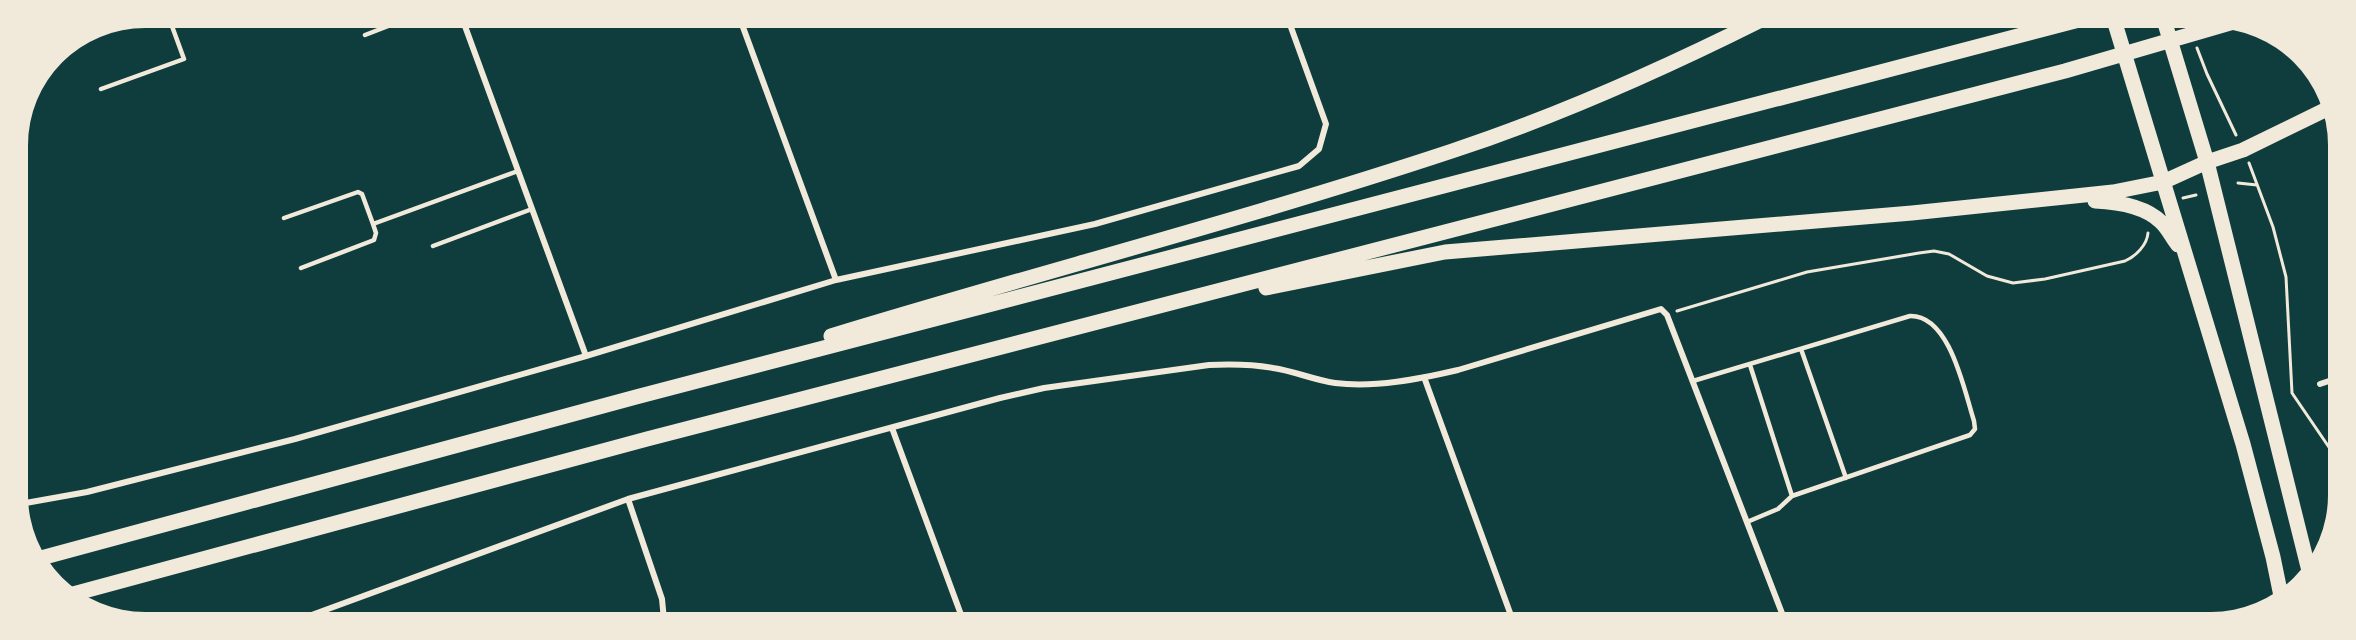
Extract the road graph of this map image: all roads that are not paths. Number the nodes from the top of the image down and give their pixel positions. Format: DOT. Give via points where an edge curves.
graph roads {
  1 [pos="1291,28"];
  2 [pos="1745,28"];
  3 [pos="2051,28"];
  4 [pos="2116,28"];
  5 [pos="2166,28"];
  6 [pos="2211,28"];
  7 [pos="173,29"];
  8 [pos="381,29"];
  9 [pos="466,29"];
  10 [pos="744,29"];
  11 [pos="365,35"];
  12 [pos="101,89"];
  13 [pos="2322,111"];
  14 [pos="2207,162"];
  15 [pos="518,171"];
  16 [pos="2163,182"];
  17 [pos="2047,199"];
  18 [pos="532,209"];
  19 [pos="284,218"];
  20 [pos="373,224"];
  21 [pos="433,246"];
  22 [pos="2186,256"];
  23 [pos="301,268"];
  24 [pos="837,280"];
  25 [pos="1022,340"];
  26 [pos="1801,349"];
  27 [pos="586,356"];
  28 [pos="1750,364"];
  29 [pos="1424,377"];
  30 [pos="1693,381"];
  31 [pos="2328,382"];
  32 [pos="2320,384"];
  33 [pos="636,397"];
  34 [pos="892,428"];
  35 [pos="1846,478"];
  36 [pos="1792,496"];
  37 [pos="628,499"];
  38 [pos="28,502"];
  39 [pos="1747,522"];
  40 [pos="46,557"];
  41 [pos="2306,561"];
  42 [pos="2280,589"];
  43 [pos="81,592"];
  44 [pos="1509,611"];
  45 [pos="1781,611"];
  46 [pos="320,612"];
  47 [pos="663,612"];
  48 [pos="960,612"];
  1 -- 24 [label="street" via="1326,124 1319,149 1299,166 1095,224"];
  2 -- 33 [label="main road" via="1574,105 1453,151 934,304"];
  3 -- 33 [label="main road"];
  4 -- 16 [label="main road"];
  5 -- 14 [label="main road"];
  6 -- 25 [label="main road" via="1782,146"];
  7 -- 12 [label="lane" via="184,59"];
  8 -- 11 [label="lane"];
  9 -- 15 [label="street"];
  10 -- 24 [label="street"];
  13 -- 14 [label="main road" via="2243,150"];
  14 -- 16 [label="main road"];
  14 -- 41 [label="main road"];
  15 -- 18 [label="street"];
  15 -- 20 [label="lane"];
  16 -- 17 [label="main road"];
  16 -- 22 [label="main road"];
  17 -- 22 [label="main road" via="2110,201 2141,210 2162,222"];
  17 -- 25 [label="main road" via="1445,252"];
  18 -- 21 [label="lane"];
  18 -- 27 [label="street"];
  19 -- 20 [label="lane" via="358,192"];
  20 -- 23 [label="lane" via="374,240"];
  22 -- 42 [label="main road" via="2243,444"];
  24 -- 27 [label="street"];
  25 -- 43 [label="main road"];
  26 -- 28 [label="lane"];
  26 -- 35 [label="lane"];
  26 -- 35 [label="lane" via="1919,315 1931,322 1946,341 1954,360 1974,421 1975,429 1970,435"];
  27 -- 38 [label="street" via="295,439 87,492"];
  28 -- 30 [label="lane"];
  28 -- 36 [label="lane"];
  29 -- 30 [label="street" via="1657,309 1667,315"];
  29 -- 34 [label="street" via="1359,385 1333,383 1273,368 1209,365 1044,388"];
  29 -- 44 [label="street"];
  30 -- 39 [label="street"];
  31 -- 32 [label="street"];
  33 -- 40 [label="main road"];
  34 -- 37 [label="street"];
  34 -- 48 [label="street"];
  35 -- 36 [label="lane"];
  36 -- 39 [label="lane" via="1778,509"];
  37 -- 46 [label="street"];
  37 -- 47 [label="street"];
  39 -- 45 [label="street"];
}
